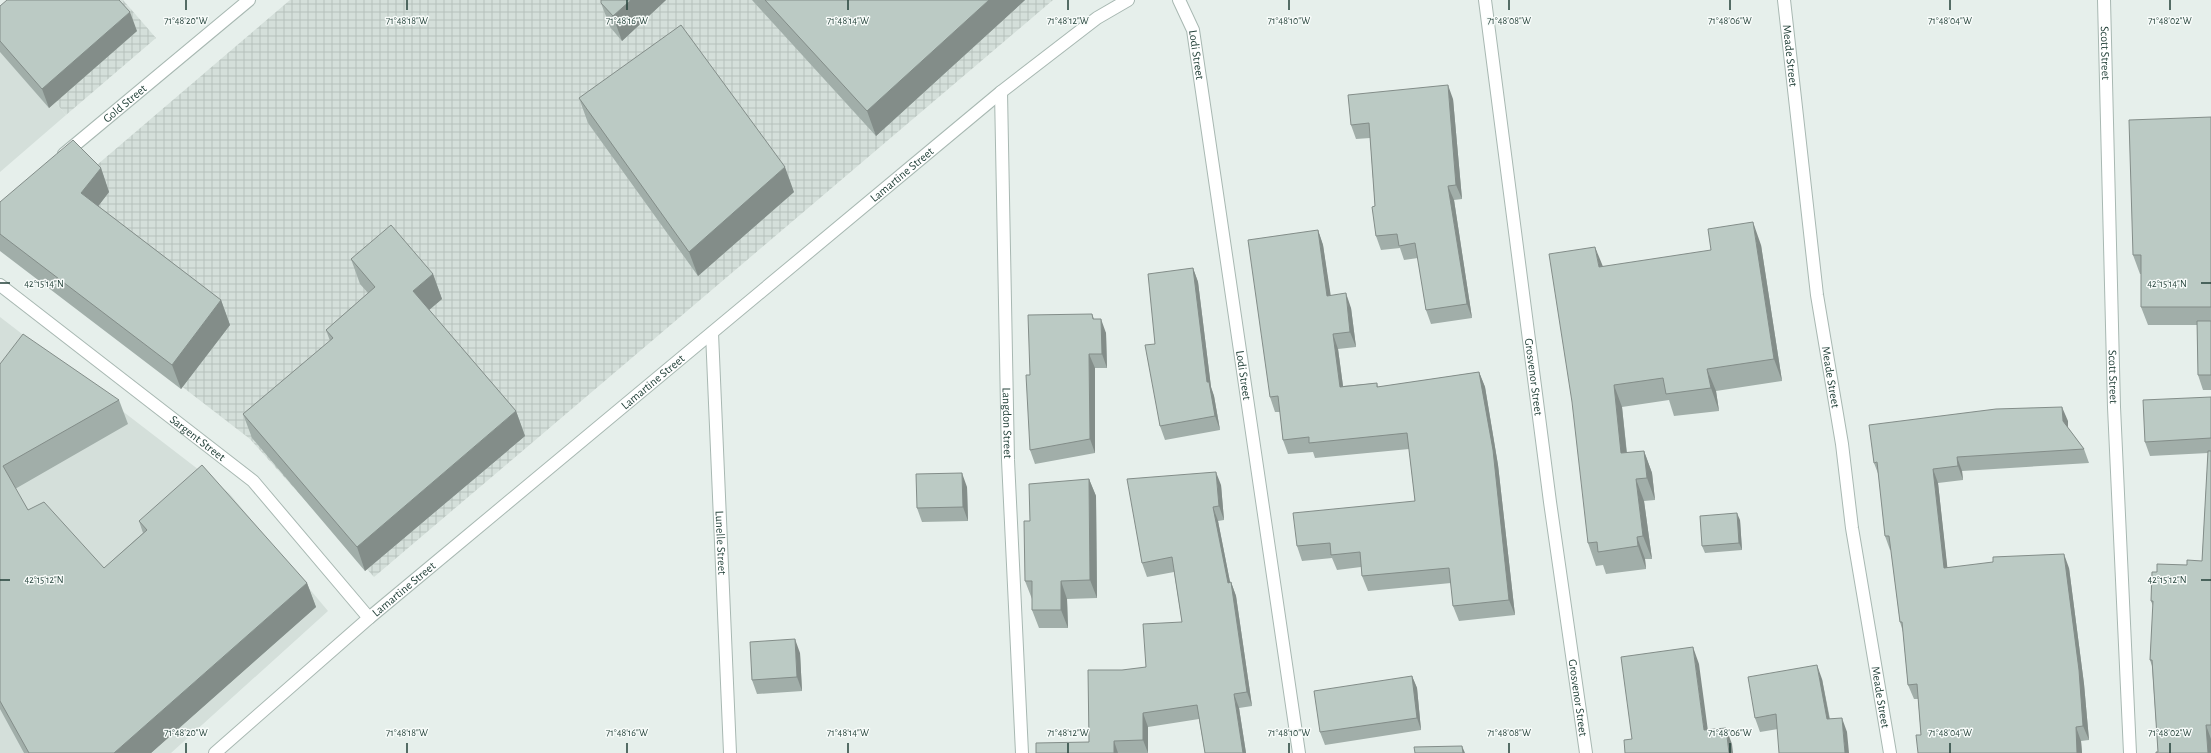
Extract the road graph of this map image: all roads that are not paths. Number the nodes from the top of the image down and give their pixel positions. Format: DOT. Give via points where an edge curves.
graph roads {
  1 [pos="249,0"];
  2 [pos="1128,0"];
  3 [pos="1179,0"];
  4 [pos="1485,0"];
  5 [pos="1784,0"];
  6 [pos="2104,0"];
  7 [pos="1001,92"];
  8 [pos="54,162"];
  9 [pos="0,285"];
  10 [pos="712,333"];
  11 [pos="369,618"];
  12 [pos="215,753"];
  13 [pos="730,753"];
  14 [pos="1022,753"];
  15 [pos="1299,753"];
  16 [pos="1586,753"];
  17 [pos="1890,753"];
  18 [pos="2130,753"];
  1 -- 8 [label="street, Gold Street"];
  2 -- 7 [label="street, Lamartine Street" via="1097,18"];
  3 -- 15 [label="street, Lodi Street" via="1193,30"];
  4 -- 16 [label="street, Grosvenor Street" via="1550,502"];
  5 -- 17 [label="street, Meade Street" via="1817,295 1842,444 1852,528"];
  6 -- 18 [label="street, Scott Street" via="2114,408"];
  7 -- 10 [label="street, Lamartine Street"];
  7 -- 14 [label="street, Langdon Street" via="1008,460"];
  9 -- 11 [label="street, Sargent Street" via="253,481"];
  10 -- 11 [label="street, Lamartine Street"];
  10 -- 13 [label="street, Lunelle Street"];
  11 -- 12 [label="street, Lamartine Street"];
}
